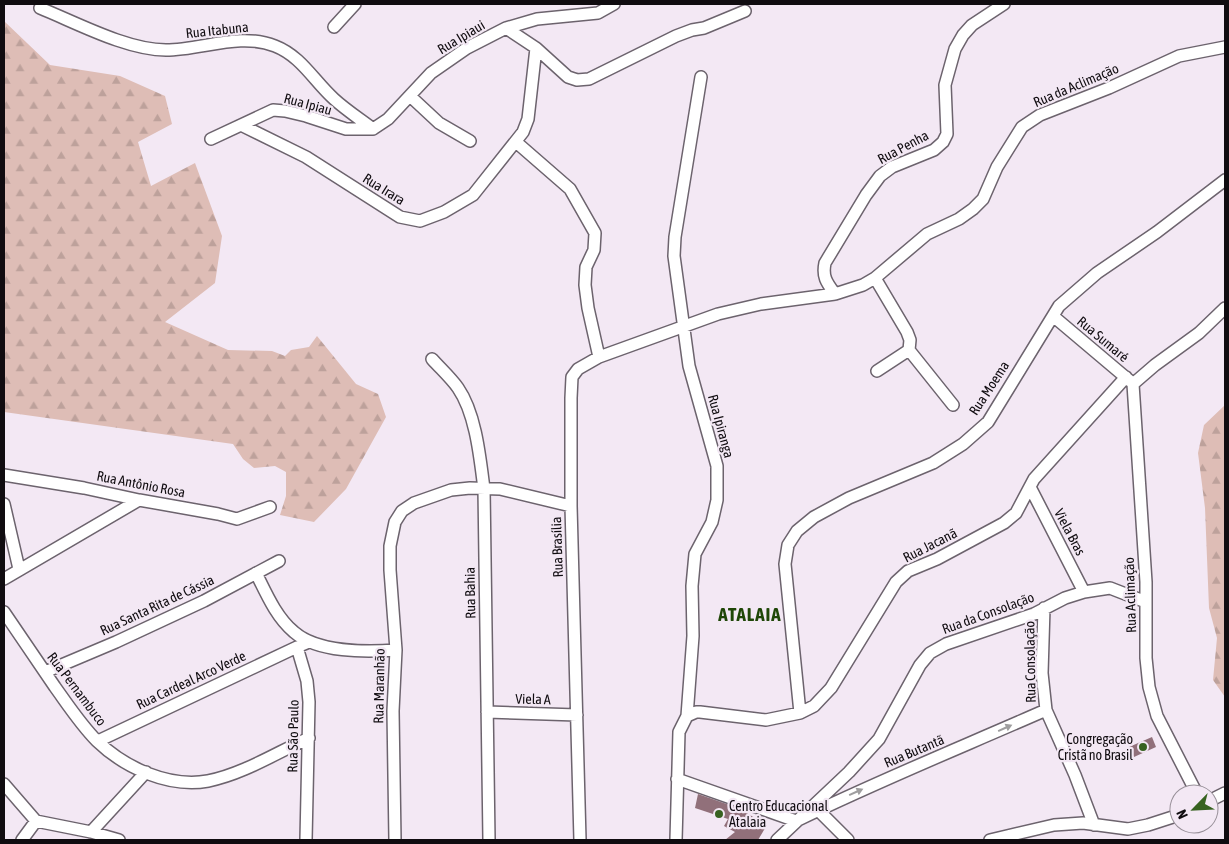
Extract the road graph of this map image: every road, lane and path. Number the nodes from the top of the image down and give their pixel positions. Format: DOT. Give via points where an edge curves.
graph roads {
  1 [pos="355,4"];
  2 [pos="614,4"];
  3 [pos="1004,4"];
  4 [pos="40,8"];
  5 [pos="745,11"];
  6 [pos="334,27"];
  7 [pos="506,28"];
  8 [pos="1225,47"];
  9 [pos="536,48"];
  10 [pos="701,77"];
  11 [pos="410,96"];
  12 [pos="243,126"];
  13 [pos="373,129"];
  14 [pos="211,139"];
  15 [pos="470,141"];
  16 [pos="516,142"];
  17 [pos="1225,180"];
  18 [pos="875,278"];
  19 [pos="835,294"];
  20 [pos="1225,308"];
  21 [pos="1052,316"];
  22 [pos="683,325"];
  23 [pos="909,350"];
  24 [pos="599,356"];
  25 [pos="432,359"];
  26 [pos="877,371"];
  27 [pos="1130,381"];
  28 [pos="953,405"];
  29 [pos="4,474"];
  30 [pos="1030,487"];
  31 [pos="484,489"];
  32 [pos="139,500"];
  33 [pos="4,504"];
  34 [pos="571,506"];
  35 [pos="270,508"];
  36 [pos="279,561"];
  37 [pos="19,569"];
  38 [pos="256,573"];
  39 [pos="4,579"];
  40 [pos="1084,592"];
  41 [pos="1146,602"];
  42 [pos="1044,608"];
  43 [pos="4,612"];
  44 [pos="309,642"];
  45 [pos="297,647"];
  46 [pos="396,650"];
  47 [pos="45,672"];
  48 [pos="1046,710"];
  49 [pos="487,712"];
  50 [pos="800,713"];
  51 [pos="577,714"];
  52 [pos="687,716"];
  53 [pos="309,738"];
  54 [pos="98,741"];
  55 [pos="146,772"];
  56 [pos="677,779"];
  57 [pos="4,784"];
  58 [pos="1192,784"];
  59 [pos="818,810"];
  60 [pos="1169,818"];
  61 [pos="36,821"];
  62 [pos="796,821"];
  63 [pos="1094,825"];
  64 [pos="1042,827"];
  65 [pos="91,832"];
  66 [pos="22,840"];
  67 [pos="119,840"];
  68 [pos="306,840"];
  69 [pos="396,840"];
  70 [pos="489,840"];
  71 [pos="580,840"];
  72 [pos="676,840"];
  73 [pos="777,840"];
  74 [pos="848,840"];
  75 [pos="990,840"];
  76 [pos="1026,840"];
  1 -- 6 [label="street"];
  2 -- 7 [label="street, Rua Ipiaui" via="598,13 537,19"];
  3 -- 19 [label="street, Rua Penha" via="972,25 955,49 944,85 946,134 943,142 934,150 892,167 880,176 825,263 823,272"];
  4 -- 13 [label="street, Rua Itabuna" via="132,45 149,48 185,49 258,40 275,46 292,54 333,98"];
  5 -- 9 [label="street" via="676,36 589,78 577,80 568,77"];
  7 -- 9 [label="street"];
  7 -- 11 [label="street, Rua Ipiaui" via="467,48 431,73"];
  8 -- 18 [label="street, Rua da Aclimação" via="1179,56 1040,115 1022,127 997,167 983,199 973,209 927,234"];
  9 -- 16 [label="street, Rua Irara" via="528,119"];
  10 -- 22 [label="street, Rua Ipiranga" via="675,237 674,256"];
  11 -- 13 [label="street, Rua Ipiaui" via="388,119"];
  11 -- 15 [label="street" via="439,123"];
  12 -- 13 [label="street, Rua Ipiau" via="273,110 285,110 346,130"];
  12 -- 14 [label="street, Rua Ipiau"];
  12 -- 16 [label="street, Rua Irara" via="306,157 400,217 420,221 444,212 473,194"];
  16 -- 24 [label="street" via="570,189 595,233 585,285"];
  17 -- 21 [label="street, Rua Moema" via="1098,273 1059,306"];
  18 -- 19 [label="street, Rua da Aclimação"];
  18 -- 23 [label="street" via="907,332"];
  19 -- 22 [label="street, Rua da Aclimação" via="761,304"];
  20 -- 27 [label="street" via="1199,333"];
  21 -- 27 [label="street, Rua Sumaré"];
  21 -- 50 [label="street, Rua Moema" via="988,422 963,444 933,463 849,498 814,517 797,531 788,545 786,564"];
  22 -- 24 [label="street, Rua Brasília"];
  22 -- 52 [label="street, Rua Ipiranga" via="689,366 717,466 717,500 712,522 695,554"];
  23 -- 26 [label="street"];
  23 -- 28 [label="street"];
  24 -- 34 [label="street, Rua Brasília" via="578,369 572,378"];
  25 -- 31 [label="street, Rua Bahia" via="459,388 472,418"];
  27 -- 30 [label="street, Rua Jacanã" via="1106,400 1047,462"];
  27 -- 41 [label="street, Rua Aclimação"];
  29 -- 32 [label="street, Rua Antônio Rosa"];
  30 -- 40 [label="street, Viela Bras"];
  30 -- 50 [label="street, Rua Jacanã" via="1016,513 1004,523 908,571 896,582 831,688 814,706"];
  31 -- 34 [label="street" via="500,489"];
  31 -- 46 [label="street, Rua Maranhão" via="451,490 414,503 402,511 390,546"];
  31 -- 49 [label="street, Rua Bahia"];
  32 -- 35 [label="street, Rua Antônio Rosa" via="237,519"];
  32 -- 37 [label="street"];
  33 -- 37 [label="street"];
  34 -- 51 [label="street, Rua Brasília"];
  36 -- 38 [label="street, Rua Santa Rita de Cássia"];
  37 -- 39 [label="street"];
  38 -- 44 [label="street" via="285,623"];
  38 -- 47 [label="street, Rua Santa Rita de Cássia" via="204,601"];
  40 -- 41 [label="street, Rua da Consolação" via="1110,588"];
  40 -- 42 [label="street, Rua da Consolação"];
  41 -- 58 [label="street, Rua Aclimação" via="1149,686 1157,716"];
  42 -- 48 [label="street, Rua Consolação" via="1042,674"];
  42 -- 62 [label="street, Rua da Consolação" via="946,644 930,654 920,665 879,739"];
  43 -- 47 [label="street, Rua Pernambuco"];
  44 -- 45 [label="street"];
  44 -- 46 [label="street" via="354,650"];
  45 -- 53 [label="street, Rua São Paulo" via="310,702"];
  45 -- 54 [label="street, Rua Cardeal Arco Verde"];
  46 -- 69 [label="street, Rua Maranhão" via="393,711"];
  47 -- 54 [label="street, Rua Pernambuco"];
  59 -- 48 [label="street, Rua Butantã, one-way"];
  48 -- 63 [label="street, Rua Consolação"];
  49 -- 51 [label="street, Viela A"];
  49 -- 70 [label="street, Rua Bahia"];
  50 -- 52 [label="street, Rua Jacanã" via="766,720 700,712"];
  51 -- 71 [label="street, Rua Brasília"];
  52 -- 56 [label="street, Rua Ipiranga" via="679,732"];
  53 -- 55 [label="street, Rua Pernambuco" via="232,774 206,781 179,781"];
  53 -- 68 [label="street, Rua São Paulo"];
  54 -- 55 [label="street, Rua Pernambuco" via="123,761"];
  55 -- 65 [label="street"];
  56 -- 62 [label="street"];
  56 -- 72 [label="street, Rua Ipiranga"];
  57 -- 61 [label="street"];
  59 -- 62 [label="street, Rua Butantã"];
  59 -- 74 [label="street"];
  60 -- 63 [label="street" via="1128,828"];
  61 -- 65 [label="street"];
  61 -- 66 [label="street"];
  62 -- 73 [label="street, Rua da Consolação"];
  63 -- 64 [label="street"];
  64 -- 75 [label="street"];
  64 -- 76 [label="street"];
  65 -- 67 [label="street"];
}
